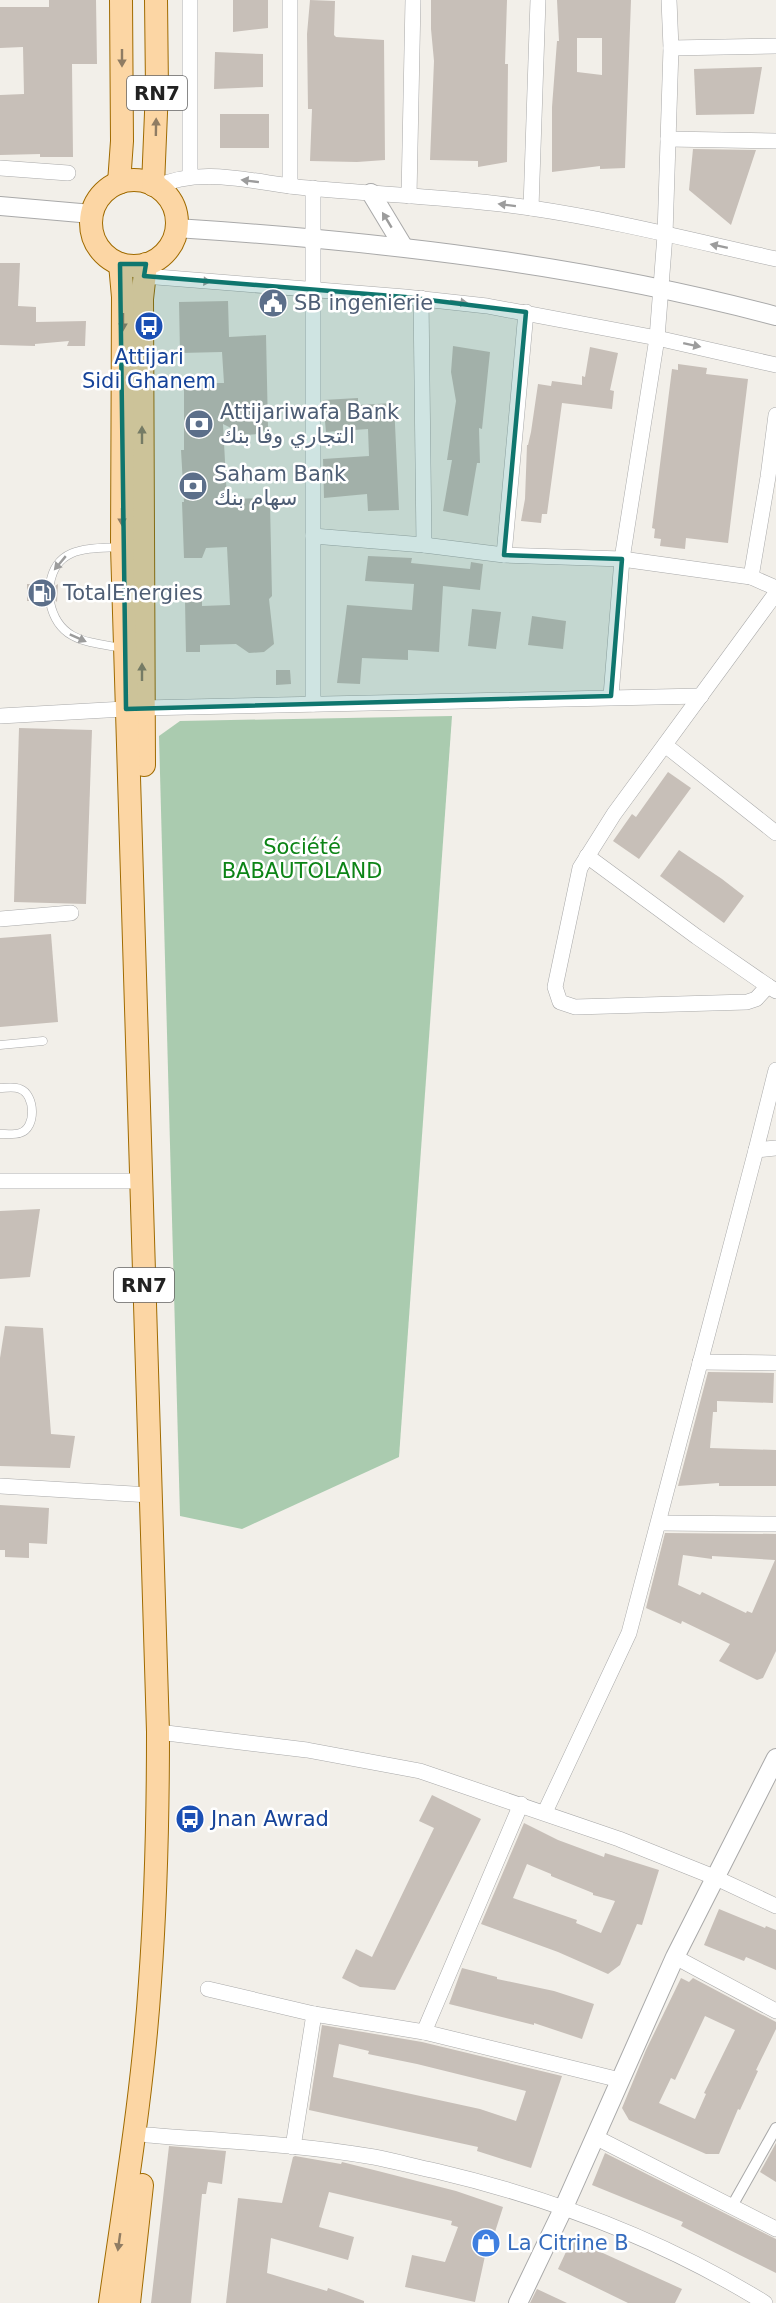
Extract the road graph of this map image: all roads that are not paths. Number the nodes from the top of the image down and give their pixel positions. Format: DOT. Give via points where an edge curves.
graph roads {
  1 [pos="121,0"];
  2 [pos="156,0"];
  3 [pos="190,0"];
  4 [pos="290,0"];
  5 [pos="413,0"];
  6 [pos="538,0"];
  7 [pos="669,0"];
  8 [pos="776,46"];
  9 [pos="671,48"];
  10 [pos="668,139"];
  11 [pos="776,141"];
  12 [pos="0,168"];
  13 [pos="68,173"];
  14 [pos="190,176"];
  15 [pos="119,183"];
  16 [pos="154,186"];
  17 [pos="290,186"];
  18 [pos="313,189"];
  19 [pos="371,193"];
  20 [pos="409,196"];
  21 [pos="0,206"];
  22 [pos="531,208"];
  23 [pos="92,214"];
  24 [pos="176,228"];
  25 [pos="665,235"];
  26 [pos="313,238"];
  27 [pos="403,246"];
  28 [pos="776,259"];
  29 [pos="120,264"];
  30 [pos="145,270"];
  31 [pos="661,287"];
  32 [pos="313,291"];
  33 [pos="421,298"];
  34 [pos="526,312"];
  35 [pos="776,316"];
  36 [pos="657,338"];
  37 [pos="776,365"];
  38 [pos="776,415"];
  39 [pos="313,536"];
  40 [pos="424,545"];
  41 [pos="122,547"];
  42 [pos="504,555"];
  43 [pos="622,559"];
  44 [pos="751,578"];
  45 [pos="50,584"];
  46 [pos="776,588"];
  47 [pos="776,593"];
  48 [pos="50,602"];
  49 [pos="125,649"];
  50 [pos="611,696"];
  51 [pos="701,696"];
  52 [pos="313,704"];
  53 [pos="134,708"];
  54 [pos="0,716"];
  55 [pos="665,745"];
  56 [pos="776,832"];
  57 [pos="587,856"];
  58 [pos="71,913"];
  59 [pos="0,919"];
  60 [pos="772,989"];
  61 [pos="43,1041"];
  62 [pos="0,1045"];
  63 [pos="776,1070"];
  64 [pos="0,1088"];
  65 [pos="0,1134"];
  66 [pos="776,1148"];
  67 [pos="756,1150"];
  68 [pos="0,1181"];
  69 [pos="141,1181"];
  70 [pos="700,1362"];
  71 [pos="776,1363"];
  72 [pos="0,1486"];
  73 [pos="150,1495"];
  74 [pos="659,1523"];
  75 [pos="776,1524"];
  76 [pos="164,1733"];
  77 [pos="776,1758"];
  78 [pos="521,1804"];
  79 [pos="545,1812"];
  80 [pos="714,1877"];
  81 [pos="776,1906"];
  82 [pos="675,1957"];
  83 [pos="208,1989"];
  84 [pos="776,2011"];
  85 [pos="314,2014"];
  86 [pos="424,2032"];
  87 [pos="620,2080"];
  88 [pos="776,2128"];
  89 [pos="147,2135"];
  90 [pos="595,2138"];
  91 [pos="293,2147"];
  92 [pos="732,2206"];
  93 [pos="564,2207"];
  94 [pos="776,2229"];
  95 [pos="110,2303"];
  96 [pos="129,2303"];
  97 [pos="518,2303"];
  98 [pos="765,2303"];
  1 -- 15 [label="main road, RN7, one-way"];
  16 -- 2 [label="main road, RN7, one-way"];
  3 -- 14 [label="street"];
  4 -- 17 [label="street"];
  5 -- 20 [label="street"];
  6 -- 22 [label="street"];
  7 -- 9 [label="street"];
  8 -- 9 [label="street"];
  9 -- 10 [label="street"];
  10 -- 11 [label="street"];
  10 -- 25 [label="street"];
  12 -- 13 [label="street"];
  14 -- 16 [label="street"];
  17 -- 14 [label="street, one-way"];
  15 -- 16 [label="main road" via="136,180"];
  15 -- 23 [label="main road" via="99,198"];
  16 -- 24 [label="main road" via="170,200"];
  17 -- 18 [label="street"];
  18 -- 19 [label="street"];
  18 -- 26 [label="street"];
  19 -- 20 [label="street"];
  27 -- 19 [label="street, one-way"];
  22 -- 20 [label="street, one-way"];
  21 -- 23 [label="street"];
  22 -- 25 [label="street"];
  23 -- 29 [label="main road" via="96,244"];
  24 -- 26 [label="street"];
  24 -- 30 [label="main road" via="166,251"];
  28 -- 25 [label="street, one-way"];
  25 -- 31 [label="street"];
  26 -- 27 [label="street"];
  26 -- 32 [label="street"];
  27 -- 31 [label="street"];
  29 -- 30 [label="main road"];
  29 -- 41 [label="main road, RN7, one-way"];
  30 -- 32 [label="street, one-way"];
  53 -- 30 [label="main road, RN7, one-way"];
  31 -- 35 [label="street"];
  31 -- 36 [label="street"];
  32 -- 33 [label="street"];
  32 -- 39 [label="street"];
  33 -- 34 [label="street, one-way"];
  33 -- 40 [label="street"];
  34 -- 36 [label="street"];
  34 -- 42 [label="street"];
  36 -- 37 [label="street, one-way"];
  36 -- 43 [label="street"];
  38 -- 44 [label="street"];
  39 -- 40 [label="street"];
  39 -- 52 [label="street"];
  40 -- 42 [label="street"];
  41 -- 45 [label="lane, one-way" via="67,554 55,567"];
  41 -- 49 [label="main road, RN7"];
  42 -- 43 [label="street"];
  43 -- 44 [label="street"];
  43 -- 50 [label="street"];
  44 -- 46 [label="street"];
  47 -- 51 [label="street"];
  48 -- 49 [label="lane, one-way" via="61,626 75,638"];
  49 -- 53 [label="main road, RN7"];
  50 -- 51 [label="street"];
  50 -- 52 [label="street"];
  51 -- 55 [label="street"];
  52 -- 53 [label="street"];
  53 -- 54 [label="street"];
  53 -- 69 [label="main road, RN7"];
  53 -- 76 [label="main road, RN7"];
  55 -- 56 [label="street"];
  55 -- 57 [label="street"];
  57 -- 60 [label="street"];
  57 -- 60 [label="street" via="577,876 555,987 560,1002 575,1007 747,1002"];
  58 -- 59 [label="street"];
  61 -- 62 [label="lane"];
  63 -- 67 [label="street"];
  64 -- 65 [label="lane" via="25,1092 30,1100 31,1118 28,1128 19,1134"];
  66 -- 67 [label="street"];
  67 -- 70 [label="street"];
  68 -- 69 [label="street"];
  69 -- 73 [label="main road, RN7"];
  70 -- 71 [label="street"];
  70 -- 74 [label="street"];
  72 -- 73 [label="street"];
  73 -- 76 [label="main road, RN7"];
  74 -- 75 [label="street"];
  74 -- 79 [label="street" via="629,1633"];
  76 -- 78 [label="street" via="307,1750 420,1771"];
  76 -- 89 [label="main road, RN7" via="167,1923"];
  76 -- 95 [label="main road, RN7, one-way" via="150,1984"];
  77 -- 80 [label="street"];
  78 -- 79 [label="street"];
  78 -- 86 [label="street"];
  79 -- 80 [label="street"];
  80 -- 81 [label="street"];
  80 -- 82 [label="street"];
  82 -- 84 [label="street"];
  82 -- 87 [label="street"];
  83 -- 85 [label="street"];
  85 -- 86 [label="street"];
  85 -- 91 [label="street"];
  86 -- 87 [label="street"];
  87 -- 90 [label="street"];
  88 -- 92 [label="street"];
  89 -- 91 [label="street"];
  89 -- 96 [label="main road, RN7"];
  90 -- 92 [label="street"];
  90 -- 93 [label="street"];
  91 -- 93 [label="street" via="375,2157"];
  92 -- 94 [label="street"];
  93 -- 97 [label="street"];
  93 -- 98 [label="street" via="715,2273"];
}
